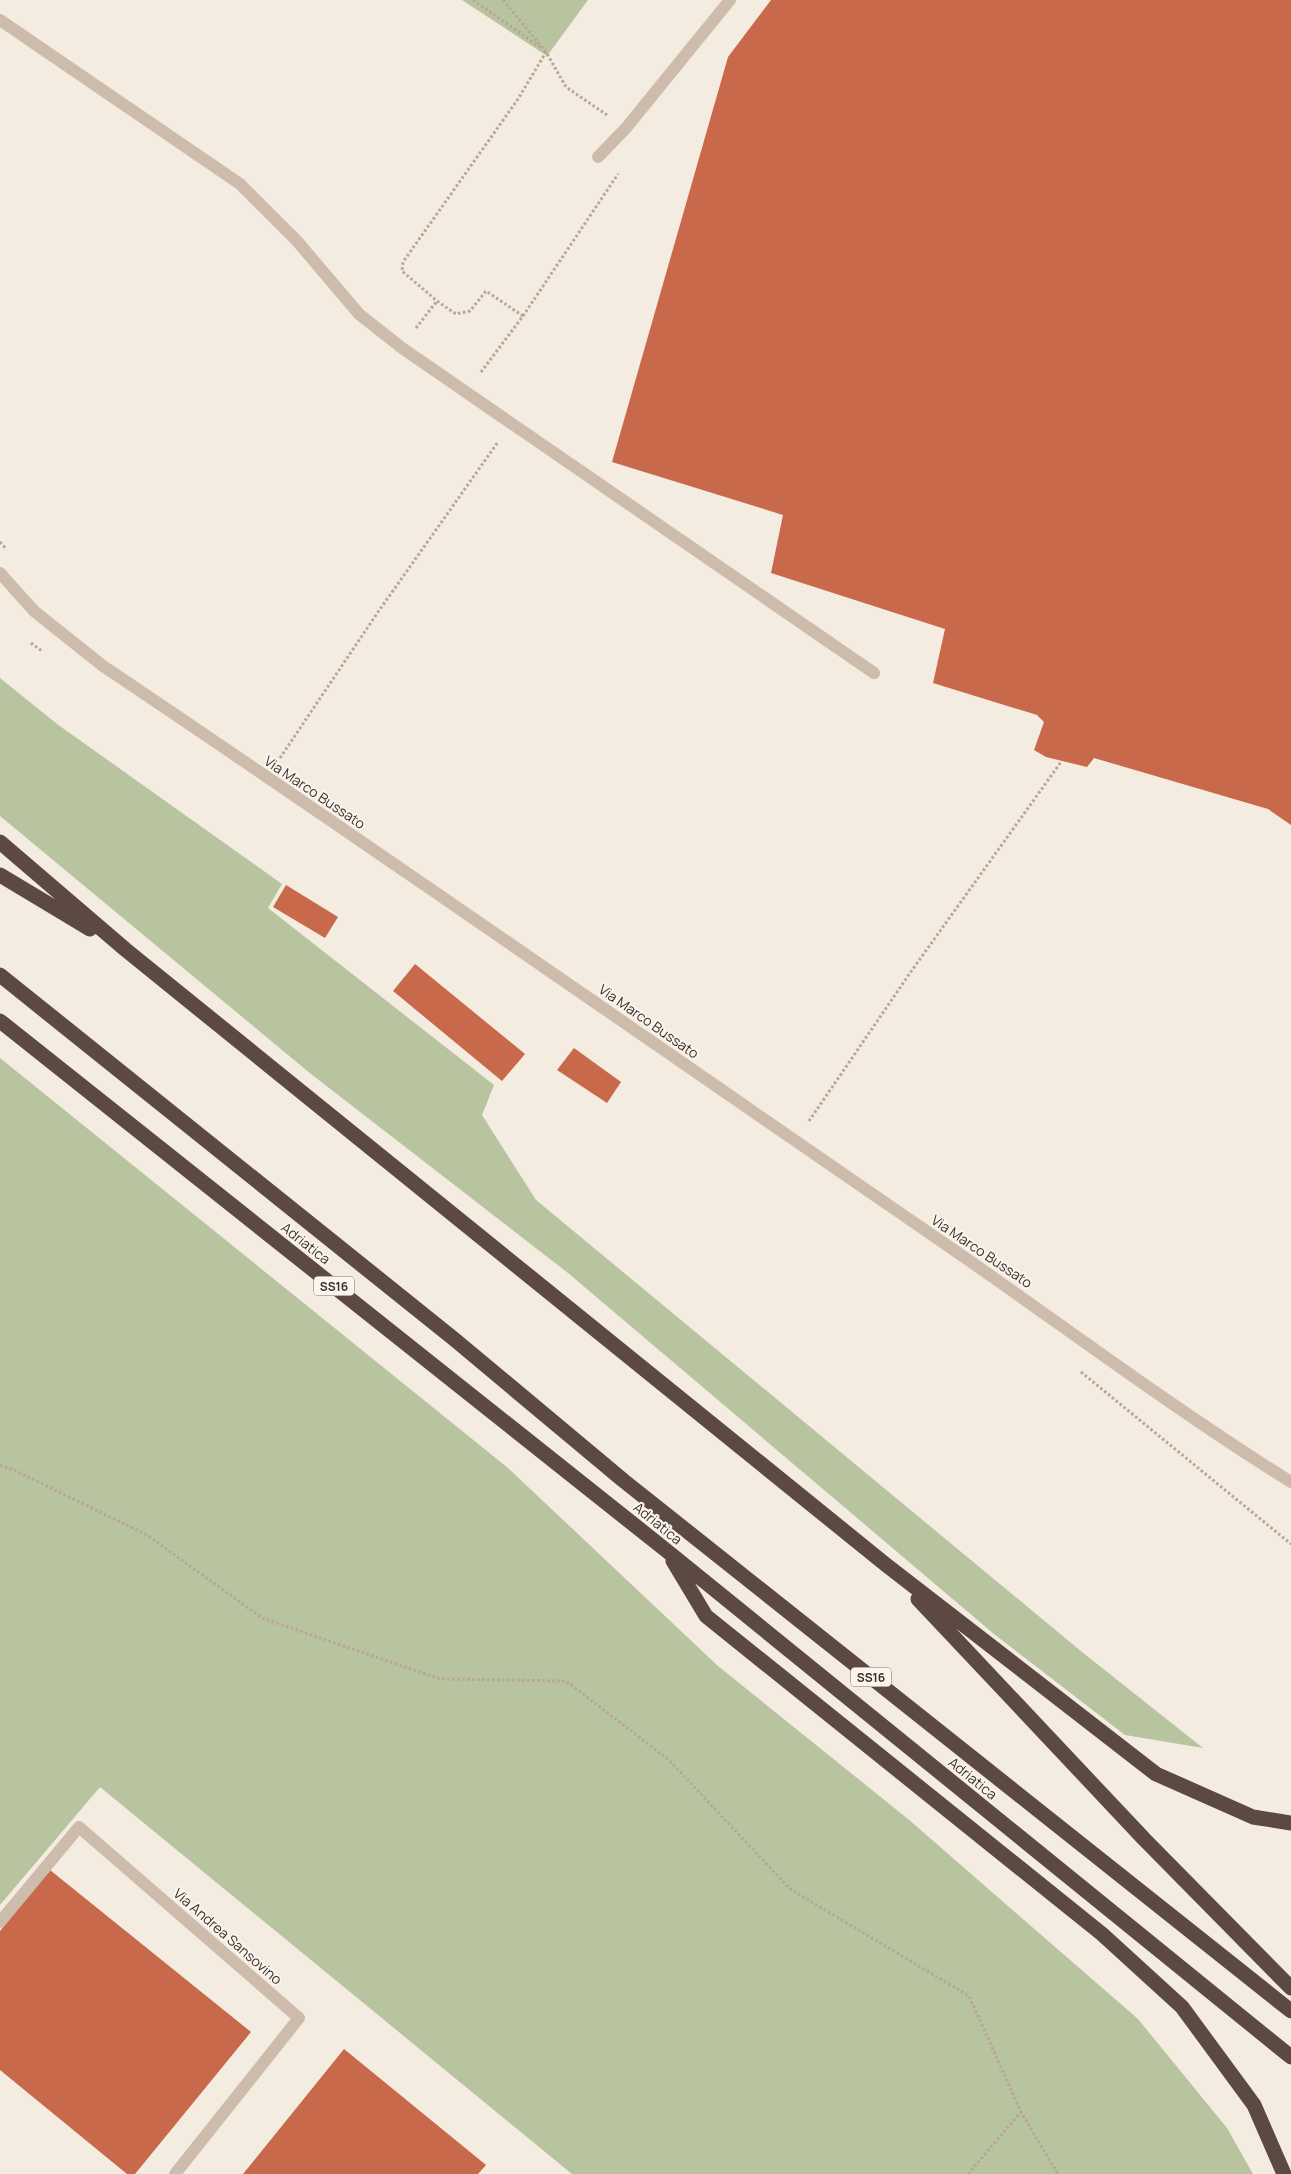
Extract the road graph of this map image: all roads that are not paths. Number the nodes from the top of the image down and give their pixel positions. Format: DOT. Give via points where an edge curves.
graph roads {
  1 [pos="730,0"];
  2 [pos="0,20"];
  3 [pos="598,157"];
  4 [pos="0,573"];
  5 [pos="874,673"];
  6 [pos="0,842"];
  7 [pos="0,875"];
  8 [pos="126,950"];
  9 [pos="0,975"];
  10 [pos="0,1021"];
  11 [pos="1291,1482"];
  12 [pos="667,1551"];
  13 [pos="885,1564"];
  14 [pos="1291,1823"];
  15 [pos="0,1922"];
  16 [pos="1291,1988"];
  17 [pos="1291,2011"];
  18 [pos="1291,2057"];
  19 [pos="175,2174"];
  20 [pos="1284,2174"];
  1 -- 3 [label="street" via="626,128"];
  2 -- 5 [label="street" via="240,184 297,242 359,314 415,358"];
  4 -- 11 [label="street, Via Marco Bussato" via="34,610 103,666"];
  6 -- 8 [label="highway"];
  7 -- 8 [label="highway"];
  8 -- 13 [label="highway"];
  9 -- 17 [label="highway, Adriatica / SS16" via="454,1339 624,1481"];
  10 -- 12 [label="highway, Adriatica / SS16"];
  12 -- 18 [label="highway, Adriatica / SS16"];
  12 -- 20 [label="highway, SS16" via="706,1616 1102,1934 1182,2007 1254,2105"];
  13 -- 14 [label="highway" via="1156,1774 1253,1818"];
  13 -- 16 [label="highway" via="1145,1840"];
  15 -- 19 [label="street, Via Andrea Sansovino" via="79,1827 299,2018"];
}
